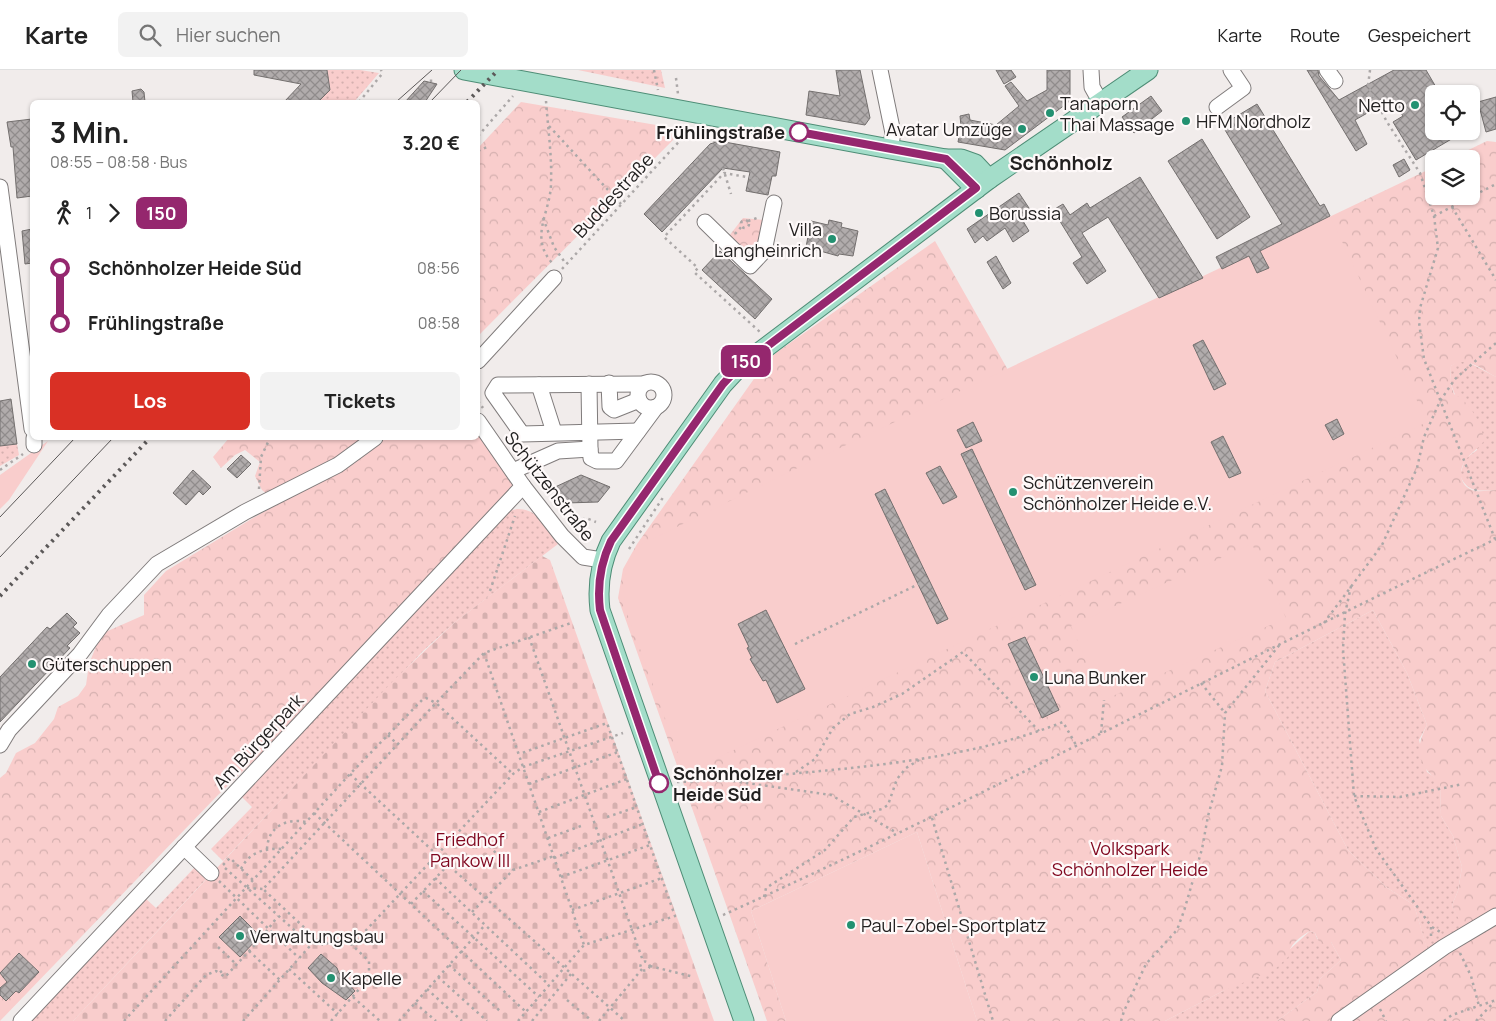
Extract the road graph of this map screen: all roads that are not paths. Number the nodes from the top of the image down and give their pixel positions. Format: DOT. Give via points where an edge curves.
graph roads {
  1 [pos="464,70"];
  2 [pos="880,70"];
  3 [pos="1091,70"];
  4 [pos="1148,70"];
  5 [pos="1231,70"];
  6 [pos="1101,103"];
  7 [pos="1217,107"];
  8 [pos="890,149"];
  9 [pos="983,184"];
  10 [pos="0,187"];
  11 [pos="774,203"];
  12 [pos="705,222"];
  13 [pos="557,274"];
  14 [pos="480,359"];
  15 [pos="539,384"];
  16 [pos="589,384"];
  17 [pos="609,384"];
  18 [pos="643,384"];
  19 [pos="638,400"];
  20 [pos="656,407"];
  21 [pos="30,415"];
  22 [pos="480,424"];
  23 [pos="590,426"];
  24 [pos="552,427"];
  25 [pos="638,431"];
  26 [pos="372,440"];
  27 [pos="590,449"];
  28 [pos="513,471"];
  29 [pos="523,486"];
  30 [pos="602,560"];
  31 [pos="0,745"];
  32 [pos="184,847"];
  33 [pos="217,867"];
  34 [pos="1496,916"];
  35 [pos="21,1021"];
  36 [pos="744,1021"];
  37 [pos="1339,1021"];
  1 -- 8 [label="main road"];
  2 -- 8 [label="street" via="892,133"];
  3 -- 6 [label="street" via="1092,87"];
  4 -- 6 [label="main road"];
  5 -- 7 [label="street" via="1243,88"];
  6 -- 9 [label="main road"];
  8 -- 9 [label="main road" via="961,159 974,164"];
  9 -- 30 [label="main road" via="736,370 611,541"];
  10 -- 21 [label="street"];
  11 -- 12 [label="street" via="764,251 750,266"];
  13 -- 14 [label="street"];
  15 -- 16 [label="street"];
  15 -- 24 [label="street"];
  15 -- 24 [label="street" via="498,385 494,389 494,397 522,434"];
  16 -- 17 [label="street"];
  16 -- 23 [label="street"];
  17 -- 18 [label="street"];
  17 -- 19 [label="street" via="610,407 614,410"];
  18 -- 19 [label="street" via="638,389"];
  18 -- 20 [label="street" via="656,382 662,389 662,401"];
  19 -- 20 [label="street" via="644,406"];
  20 -- 25 [label="street"];
  22 -- 28 [label="street, Schützenstraße"];
  23 -- 24 [label="street"];
  23 -- 25 [label="street"];
  23 -- 27 [label="street"];
  25 -- 27 [label="street" via="616,461 597,461 591,458"];
  26 -- 31 [label="street" via="338,465 258,505 157,564 9,730"];
  27 -- 28 [label="street" via="558,451"];
  28 -- 29 [label="street, Schützenstraße"];
  29 -- 30 [label="street, Schützenstraße" via="583,557"];
  29 -- 32 [label="street, Am Bürgerpark"];
  30 -- 36 [label="main road" via="598,597 602,616"];
  32 -- 33 [label="street"];
  32 -- 35 [label="street, Am Bürgerpark"];
  34 -- 37 [label="street" via="1454,940"];
}
